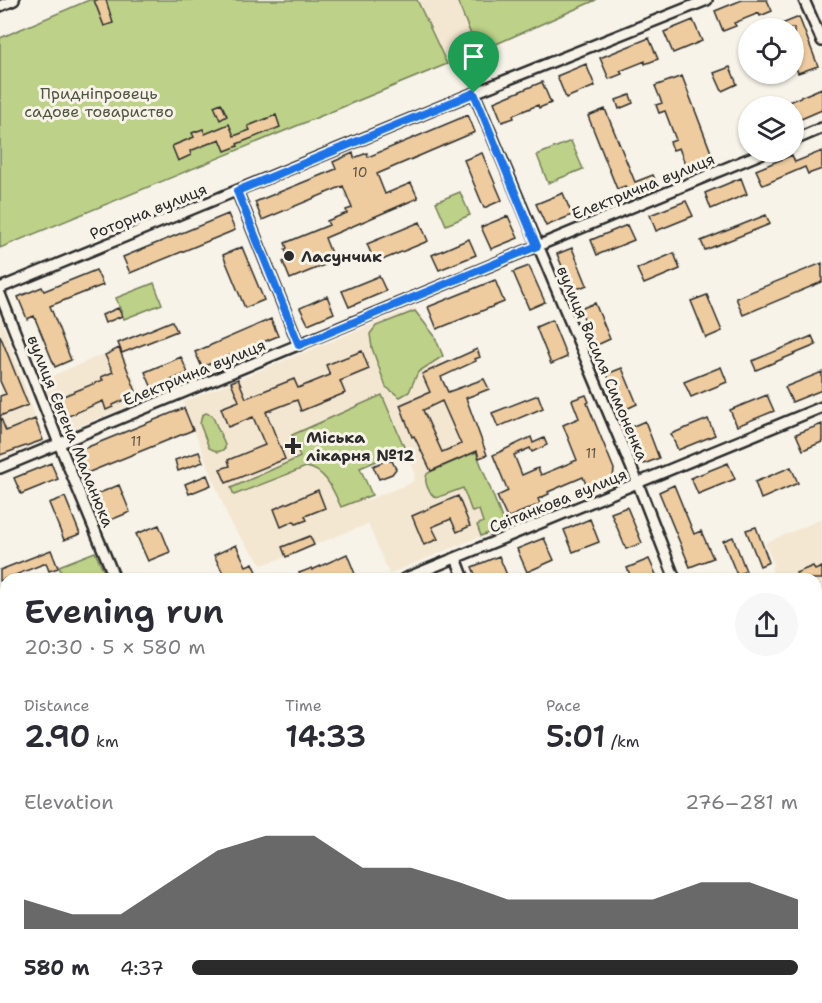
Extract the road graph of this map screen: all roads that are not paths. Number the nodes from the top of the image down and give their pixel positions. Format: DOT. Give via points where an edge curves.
graph roads {
  1 [pos="14,0"];
  2 [pos="707,0"];
  3 [pos="804,0"];
  4 [pos="0,6"];
  5 [pos="822,41"];
  6 [pos="474,93"];
  7 [pos="822,128"];
  8 [pos="804,136"];
  9 [pos="741,162"];
  10 [pos="237,191"];
  11 [pos="537,246"];
  12 [pos="0,288"];
  13 [pos="0,294"];
  14 [pos="299,345"];
  15 [pos="822,406"];
  16 [pos="59,443"];
  17 [pos="0,468"];
  18 [pos="638,484"];
  19 [pos="456,558"];
  20 [pos="113,573"];
  21 [pos="419,573"];
  22 [pos="462,573"];
  23 [pos="673,573"];
  1 -- 4 [label="street"];
  2 -- 6 [label="street, Роторна вулиця"];
  3 -- 5 [label="street"];
  6 -- 10 [label="street, Роторна вулиця"];
  6 -- 11 [label="street, вулиця Василя Симоненка"];
  7 -- 8 [label="street"];
  9 -- 11 [label="street, Електрична вулиця"];
  10 -- 12 [label="street, Роторна вулиця"];
  10 -- 14 [label="street"];
  11 -- 14 [label="street, Електрична вулиця"];
  11 -- 18 [label="street, вулиця Василя Симоненка"];
  13 -- 16 [label="street, вулиця Євгена Маланюка"];
  14 -- 16 [label="street, Електрична вулиця"];
  15 -- 18 [label="street, Світанкова вулиця"];
  16 -- 17 [label="street, Електрична вулиця"];
  16 -- 20 [label="street, вулиця Євгена Маланюка"];
  18 -- 19 [label="street, Світанкова вулиця"];
  18 -- 23 [label="street, вулиця Василя Симоненка"];
  19 -- 21 [label="street, Світанкова вулиця"];
  19 -- 22 [label="street"];
}
